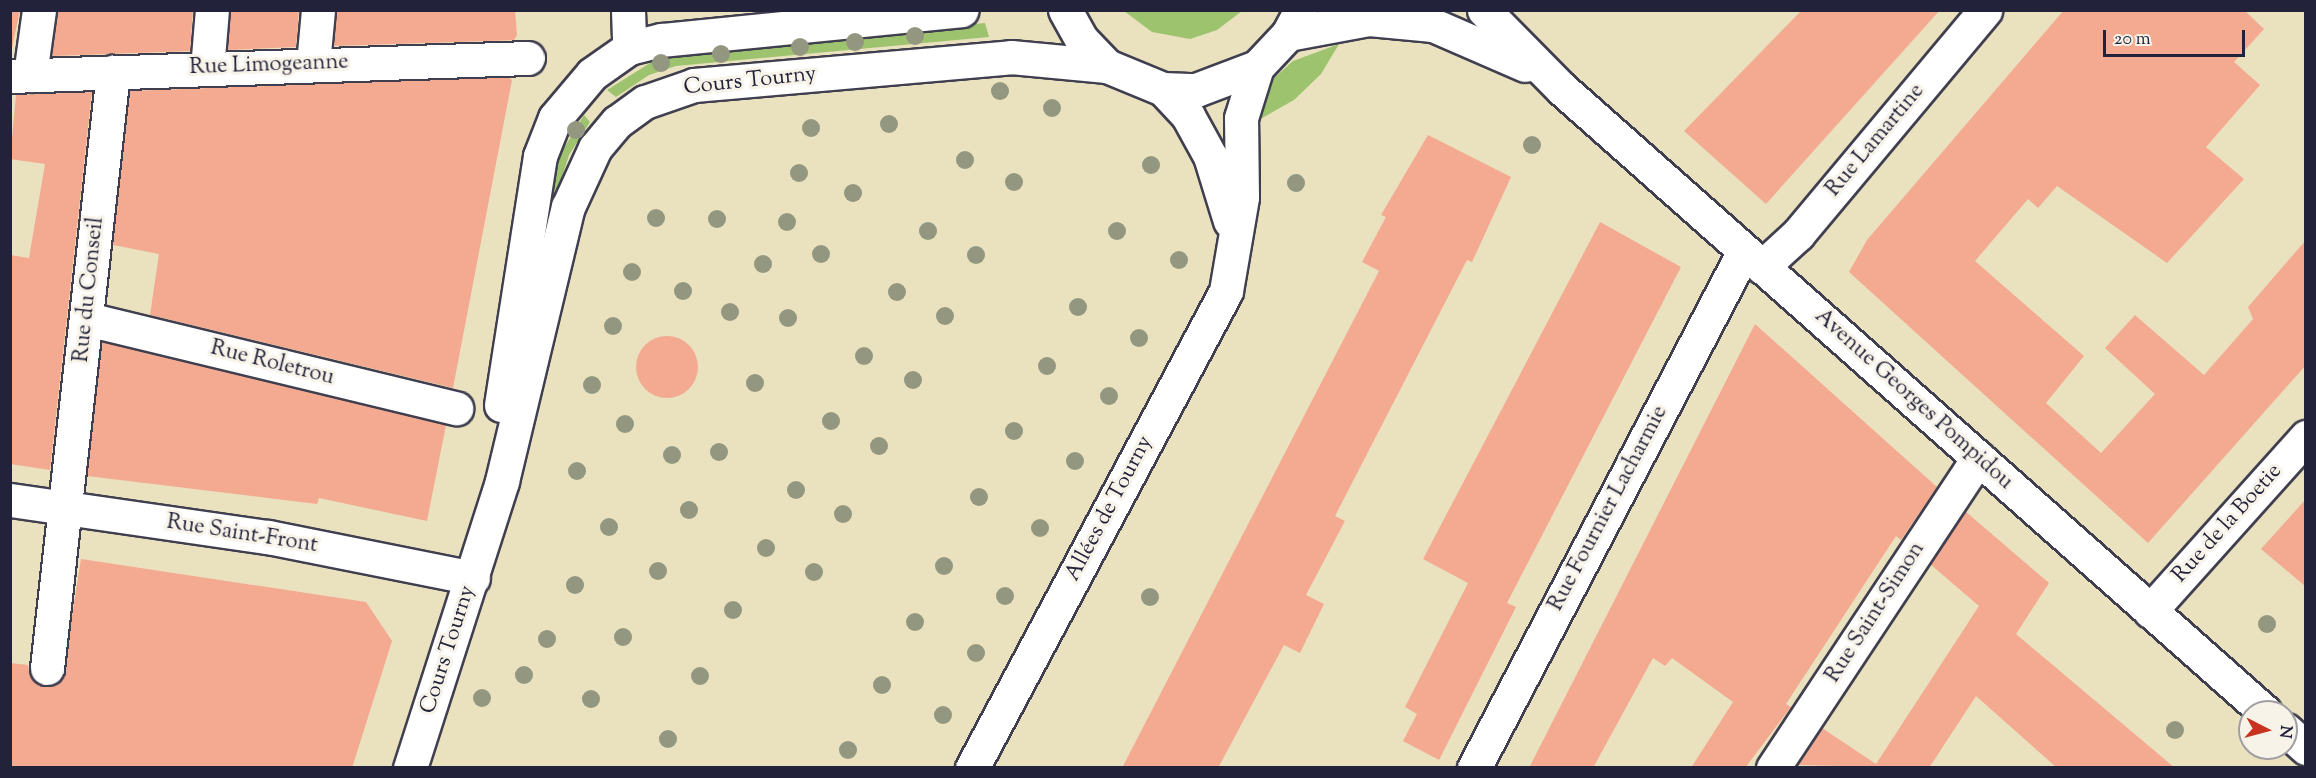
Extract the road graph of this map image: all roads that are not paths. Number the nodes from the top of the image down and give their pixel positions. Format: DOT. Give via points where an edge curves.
graph roads {
  1 [pos="39,10"];
  2 [pos="212,10"];
  3 [pos="318,10"];
  4 [pos="628,10"];
  5 [pos="961,10"];
  6 [pos="1065,10"];
  7 [pos="1484,10"];
  8 [pos="1985,10"];
  9 [pos="1294,22"];
  10 [pos="629,48"];
  11 [pos="528,58"];
  12 [pos="313,64"];
  13 [pos="1107,66"];
  14 [pos="1257,67"];
  15 [pos="207,69"];
  16 [pos="113,72"];
  17 [pos="16,79"];
  18 [pos="1163,89"];
  19 [pos="1562,89"];
  20 [pos="1235,247"];
  21 [pos="1753,259"];
  22 [pos="87,319"];
  23 [pos="456,408"];
  24 [pos="2306,437"];
  25 [pos="1978,458"];
  26 [pos="10,500"];
  27 [pos="67,508"];
  28 [pos="488,531"];
  29 [pos="473,578"];
  30 [pos="2150,611"];
  31 [pos="47,668"];
  32 [pos="2251,700"];
  33 [pos="410,768"];
  34 [pos="972,768"];
  35 [pos="1474,768"];
  36 [pos="1773,768"];
  1 -- 17 [label="street"];
  2 -- 15 [label="street"];
  3 -- 12 [label="street"];
  4 -- 10 [label="street"];
  5 -- 10 [label="street, Cours Tourny" via="714,33"];
  6 -- 13 [label="street" via="1081,39"];
  7 -- 19 [label="street, Avenue Georges Pompidou"];
  8 -- 21 [label="street, Rue Lamartine" via="1798,234"];
  9 -- 14 [label="street"];
  9 -- 19 [label="street, Avenue Georges Pompidou" via="1369,19 1433,25 1505,52"];
  10 -- 28 [label="street, Cours Tourny" via="577,90 555,118 540,156 492,464"];
  11 -- 12 [label="street, Rue Limogeanne"];
  12 -- 15 [label="street, Rue Limogeanne"];
  13 -- 18 [label="street"];
  13 -- 28 [label="street, Cours Tourny" via="1011,57 694,85 645,102 617,122 595,148 568,207"];
  14 -- 18 [label="street" via="1196,90"];
  14 -- 20 [label="street, Allées de Tourny" via="1241,118 1242,197"];
  15 -- 16 [label="street, Rue Limogeanne"];
  16 -- 17 [label="street, Rue Limogeanne"];
  16 -- 22 [label="street, Rue du Conseil"];
  18 -- 20 [label="street, Allées de Tourny" via="1188,116 1210,156"];
  19 -- 21 [label="street, Avenue Georges Pompidou"];
  20 -- 34 [label="street, Allées de Tourny" via="1228,283 1213,318"];
  21 -- 25 [label="street, Avenue Georges Pompidou"];
  21 -- 35 [label="street, Rue Fournier Lacharmie"];
  22 -- 23 [label="street, Rue Roletrou"];
  22 -- 27 [label="street, Rue du Conseil"];
  24 -- 30 [label="street, Rue de la Boetie"];
  25 -- 30 [label="street, Avenue Georges Pompidou"];
  25 -- 36 [label="street, Rue Saint-Simon"];
  26 -- 27 [label="street, Rue Saint-Front"];
  27 -- 29 [label="street, Rue Saint-Front" via="268,537"];
  27 -- 31 [label="street, Rue du Conseil"];
  28 -- 29 [label="street, Cours Tourny"];
  29 -- 33 [label="street, Cours Tourny"];
  30 -- 32 [label="street, Avenue Georges Pompidou"];
}
